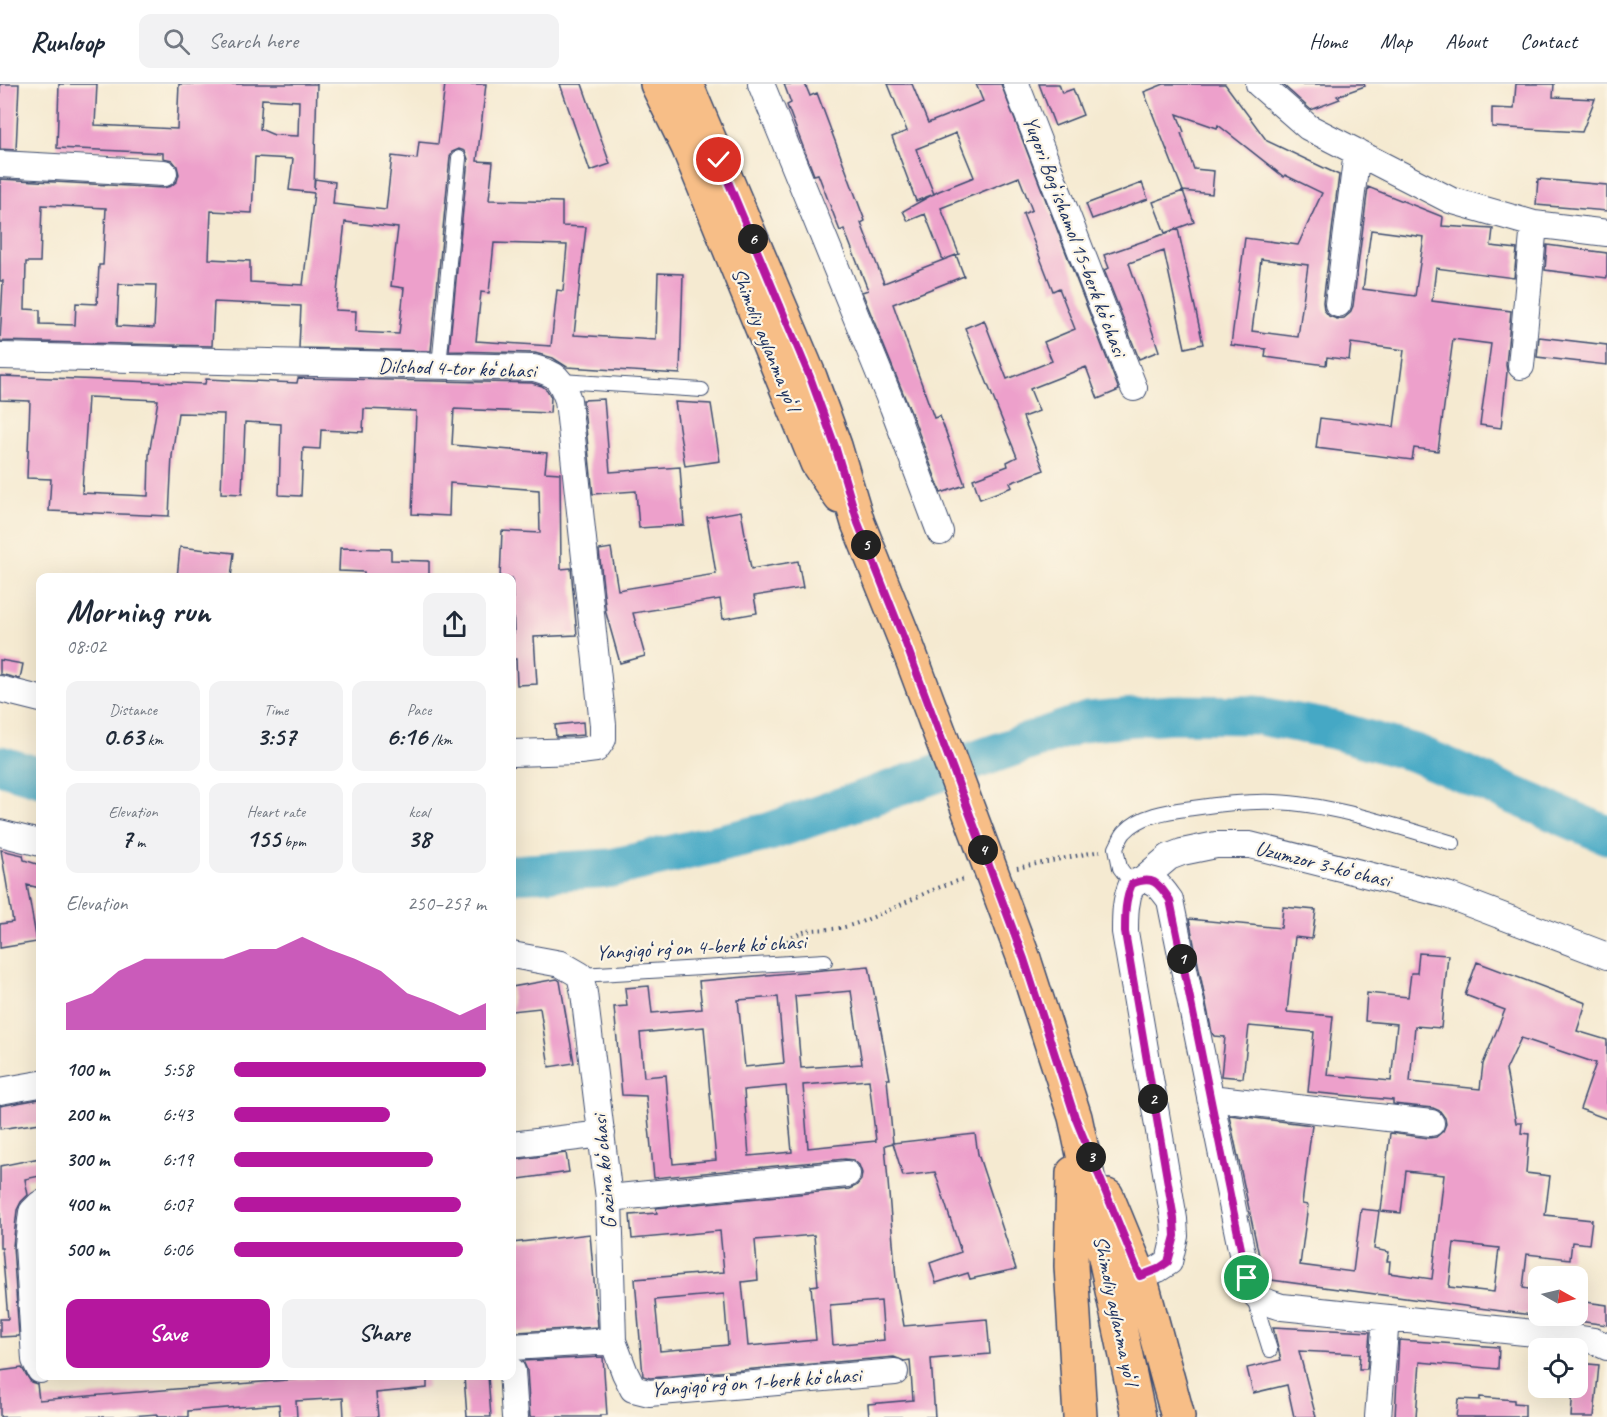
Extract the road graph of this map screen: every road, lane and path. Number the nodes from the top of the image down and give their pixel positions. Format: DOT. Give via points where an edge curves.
graph roads {
  1 [pos="657,84"];
  2 [pos="686,84"];
  3 [pos="760,84"];
  4 [pos="1016,84"];
  5 [pos="1259,84"];
  6 [pos="1357,152"];
  7 [pos="459,158"];
  8 [pos="0,164"];
  9 [pos="164,173"];
  10 [pos="1534,224"];
  11 [pos="1607,233"];
  12 [pos="1338,304"];
  13 [pos="0,356"];
  14 [pos="439,366"];
  15 [pos="1521,366"];
  16 [pos="561,381"];
  17 [pos="1134,388"];
  18 [pos="702,390"];
  19 [pos="858,523"];
  20 [pos="940,532"];
  21 [pos="0,689"];
  22 [pos="36,698"];
  23 [pos="516,753"];
  24 [pos="0,833"];
  25 [pos="36,842"];
  26 [pos="1453,843"];
  27 [pos="1116,848"];
  28 [pos="1017,868"];
  29 [pos="972,878"];
  30 [pos="1138,882"];
  31 [pos="516,956"];
  32 [pos="1607,956"];
  33 [pos="825,961"];
  34 [pos="777,964"];
  35 [pos="580,975"];
  36 [pos="36,1085"];
  37 [pos="0,1091"];
  38 [pos="1210,1098"];
  39 [pos="1075,1117"];
  40 [pos="1431,1123"];
  41 [pos="602,1134"];
  42 [pos="516,1145"];
  43 [pos="847,1174"];
  44 [pos="609,1198"];
  45 [pos="36,1208"];
  46 [pos="1140,1276"];
  47 [pos="1253,1293"];
  48 [pos="1386,1318"];
  49 [pos="613,1341"];
  50 [pos="516,1347"];
  51 [pos="1607,1347"];
  52 [pos="1270,1350"];
  53 [pos="36,1362"];
  54 [pos="895,1372"];
  55 [pos="513,1380"];
  56 [pos="515,1417"];
  57 [pos="1080,1417"];
  58 [pos="1139,1417"];
  59 [pos="1178,1417"];
  60 [pos="1378,1417"];
  1 -- 19 [label="main road, Shimoliy aylanma yoʻl" via="688,147 817,463"];
  2 -- 19 [label="main road, Shimoliy aylanma yoʻl" via="810,377"];
  3 -- 20 [label="street"];
  4 -- 17 [label="street, Yuqori Bogʻishamol 15-berk koʻchasi"];
  5 -- 6 [label="street" via="1308,127"];
  6 -- 10 [label="street" via="1450,200"];
  6 -- 12 [label="street"];
  7 -- 14 [label="lane"];
  8 -- 9 [label="street"];
  10 -- 11 [label="street"];
  10 -- 15 [label="street"];
  13 -- 14 [label="street, Dilshod 4-tor koʻchasi"];
  14 -- 16 [label="street, Dilshod 4-tor koʻchasi" via="534,368 551,372"];
  16 -- 18 [label="lane"];
  16 -- 23 [label="street, Dilshod 4-tor koʻchasi" via="568,400 603,739 596,749 580,752"];
  19 -- 39 [label="main road, Shimoliy aylanma yoʻl, bridge" via="1024,959"];
  21 -- 22 [label="street"];
  24 -- 25 [label="street"];
  26 -- 27 [label="lane" via="1323,809 1276,802 1223,804 1142,819 1125,832"];
  27 -- 28 [label="path"];
  27 -- 30 [label="lane" via="1120,867"];
  29 -- 34 [label="path" via="847,927 810,929 793,935 783,946"];
  30 -- 32 [label="street, Uzumzor 3-koʻchasi" via="1169,857 1182,852 1216,845 1250,845 1447,895"];
  30 -- 38 [label="street" via="1153,881 1170,900"];
  30 -- 46 [label="street" via="1125,905 1125,932 1175,1236 1168,1262"];
  31 -- 35 [label="street" via="561,964"];
  33 -- 34 [label="lane, Yangiqoʻrgʻon 4-berk koʻchasi"];
  34 -- 35 [label="lane, Yangiqoʻrgʻon 4-berk koʻchasi"];
  35 -- 41 [label="street, Gʻazina koʻchasi"];
  36 -- 37 [label="street"];
  38 -- 40 [label="street"];
  38 -- 47 [label="street"];
  39 -- 46 [label="main road"];
  39 -- 57 [label="main road" via="1071,1266"];
  39 -- 58 [label="main road, Shimoliy aylanma yoʻl"];
  41 -- 42 [label="street"];
  41 -- 44 [label="street, Gʻazina koʻchasi"];
  43 -- 44 [label="street"];
  44 -- 49 [label="street, Gʻazina koʻchasi"];
  45 -- 53 [label="street" via="32,1212 28,1245"];
  46 -- 59 [label="main road"];
  47 -- 48 [label="street" via="1264,1302 1282,1307"];
  47 -- 52 [label="lane"];
  48 -- 51 [label="street" via="1563,1336"];
  48 -- 60 [label="street"];
  49 -- 50 [label="street"];
  49 -- 54 [label="street, Yangiqoʻrgʻon 1-berk koʻchasi" via="633,1389 649,1393"];
  55 -- 56 [label="street"];
}
